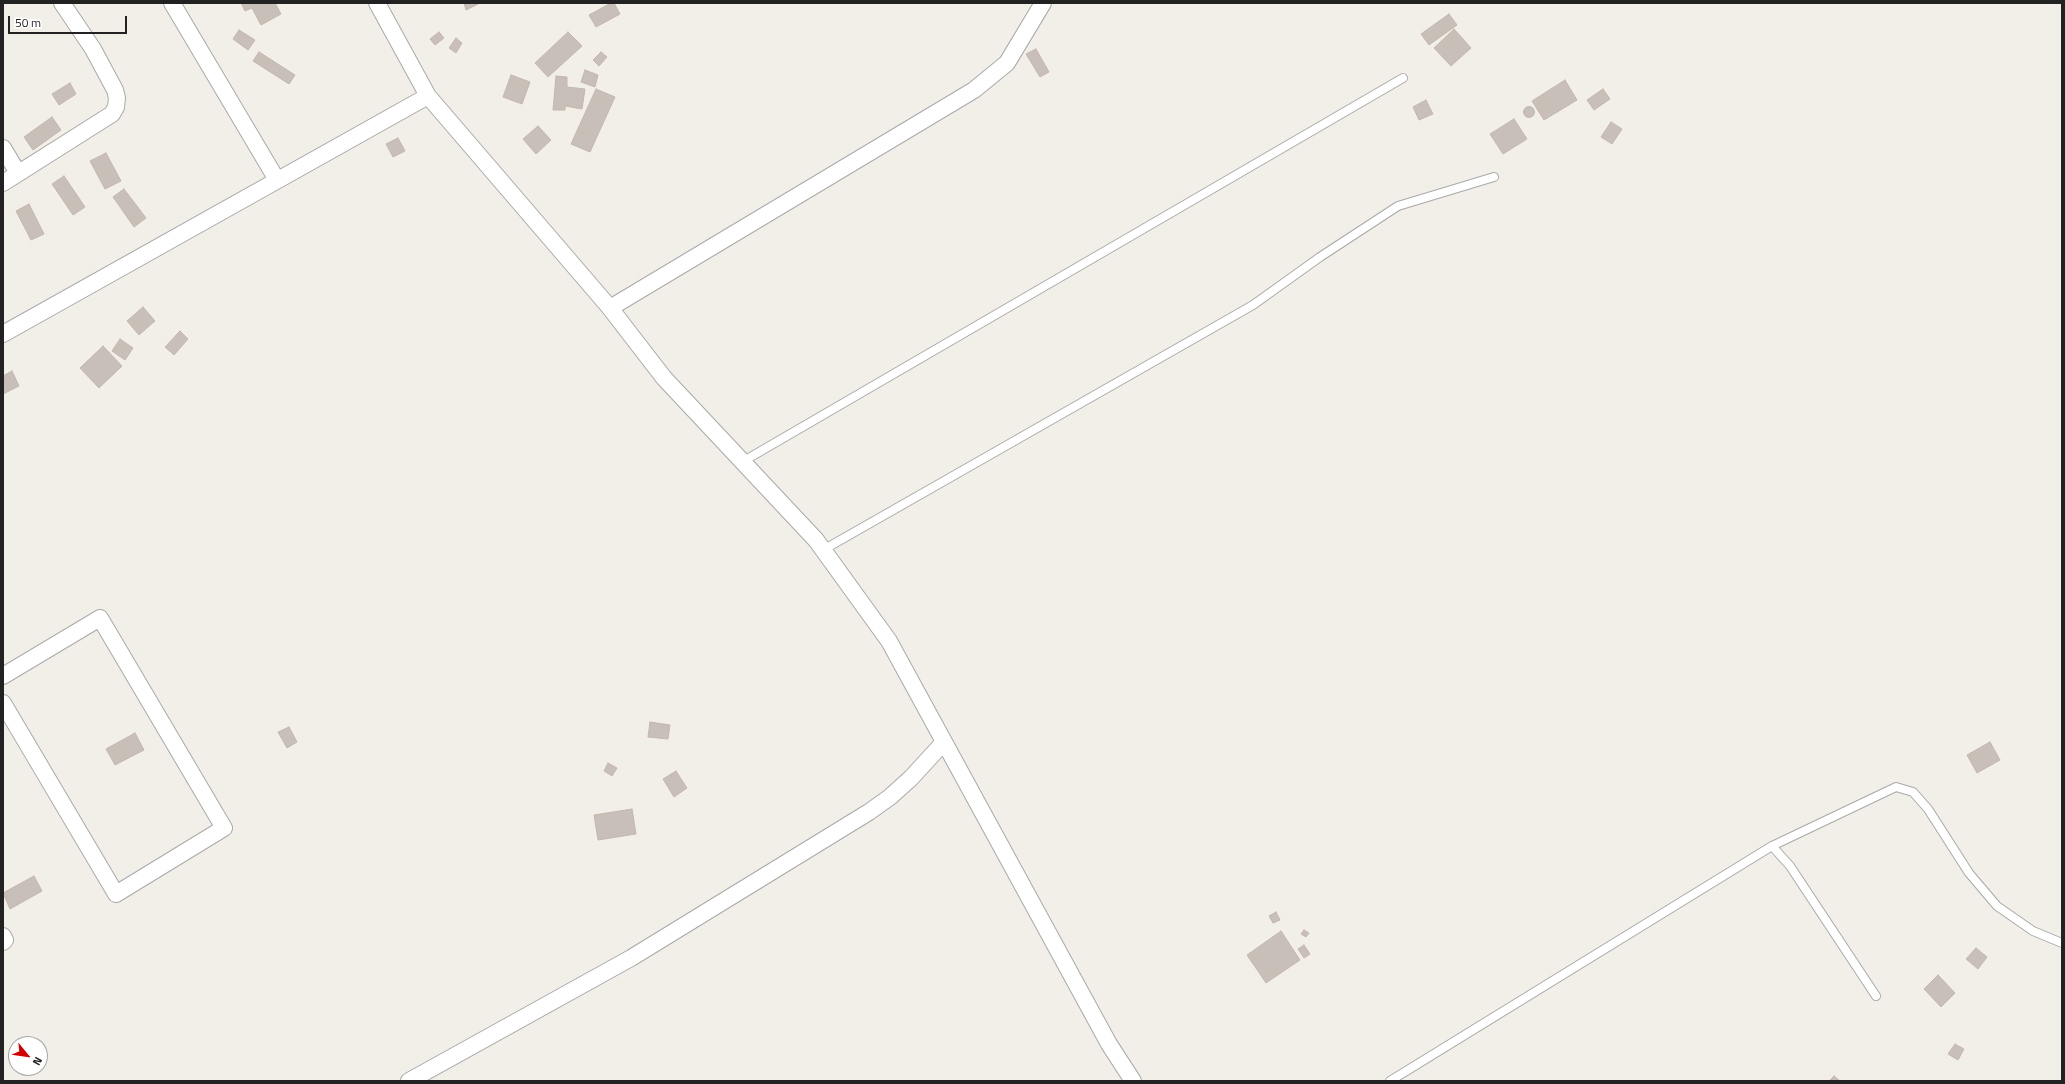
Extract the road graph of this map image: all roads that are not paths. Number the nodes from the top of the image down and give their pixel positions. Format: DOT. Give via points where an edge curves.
graph roads {
  1 [pos="62,3"];
  2 [pos="172,3"];
  3 [pos="377,3"];
  4 [pos="1043,3"];
  5 [pos="1403,78"];
  6 [pos="428,96"];
  7 [pos="3,148"];
  8 [pos="18,174"];
  9 [pos="1494,177"];
  10 [pos="277,180"];
  11 [pos="3,183"];
  12 [pos="610,308"];
  13 [pos="3,334"];
  14 [pos="742,462"];
  15 [pos="823,550"];
  16 [pos="3,676"];
  17 [pos="3,703"];
  18 [pos="944,742"];
  19 [pos="1772,846"];
  20 [pos="3,936"];
  21 [pos="3,942"];
  22 [pos="2062,943"];
  23 [pos="1876,996"];
  24 [pos="409,1081"];
  25 [pos="1133,1081"];
  26 [pos="1390,1081"];
  1 -- 8 [label="street" via="93,49 115,90 116,107 112,114"];
  2 -- 10 [label="street"];
  3 -- 6 [label="street"];
  4 -- 12 [label="street" via="1007,63 974,90"];
  5 -- 14 [label="lane"];
  6 -- 10 [label="street"];
  6 -- 12 [label="street"];
  7 -- 8 [label="street"];
  8 -- 11 [label="street"];
  9 -- 15 [label="lane" via="1398,206 1320,257 1252,306"];
  10 -- 13 [label="street"];
  12 -- 14 [label="street" via="664,378"];
  14 -- 15 [label="street"];
  15 -- 18 [label="street" via="890,641"];
  16 -- 17 [label="street" via="100,618 224,828 116,894"];
  18 -- 24 [label="street" via="911,778 869,812 631,958"];
  18 -- 25 [label="street" via="1109,1044"];
  19 -- 22 [label="lane" via="1896,787 1912,792 1928,809 1969,873 1997,906 2033,931"];
  19 -- 23 [label="lane" via="1790,866"];
  19 -- 26 [label="lane"];
  20 -- 21 [label="street"];
}
